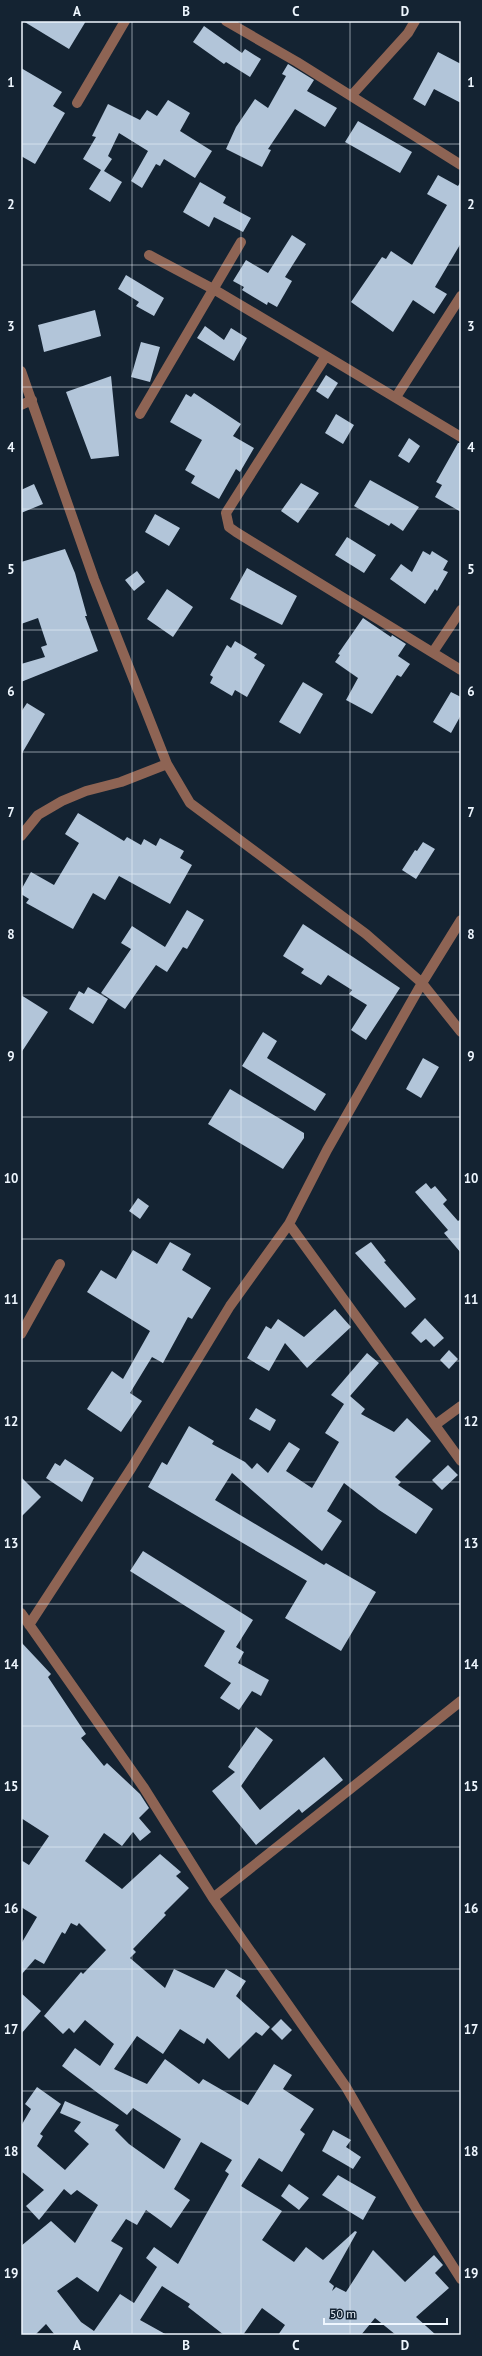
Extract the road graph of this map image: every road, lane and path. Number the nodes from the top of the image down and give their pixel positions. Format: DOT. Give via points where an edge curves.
graph roads {
  1 [pos="125,21"];
  2 [pos="226,21"];
  3 [pos="415,21"];
  4 [pos="351,96"];
  5 [pos="78,103"];
  6 [pos="461,164"];
  7 [pos="241,242"];
  8 [pos="149,255"];
  9 [pos="215,290"];
  10 [pos="461,296"];
  11 [pos="326,356"];
  12 [pos="21,371"];
  13 [pos="396,396"];
  14 [pos="32,400"];
  15 [pos="21,405"];
  16 [pos="140,414"];
  17 [pos="461,437"];
  18 [pos="461,610"];
  19 [pos="434,652"];
  20 [pos="461,670"];
  21 [pos="167,764"];
  22 [pos="21,836"];
  23 [pos="461,920"];
  24 [pos="422,983"];
  25 [pos="461,1032"];
  26 [pos="289,1224"];
  27 [pos="60,1264"];
  28 [pos="21,1334"];
  29 [pos="461,1406"];
  30 [pos="435,1425"];
  31 [pos="461,1461"];
  32 [pos="21,1613"];
  33 [pos="29,1625"];
  34 [pos="461,1701"];
  35 [pos="213,1898"];
  36 [pos="461,2279"];
  1 -- 5 [label="street"];
  2 -- 4 [label="street"];
  3 -- 4 [label="street" via="408,33"];
  4 -- 6 [label="street"];
  7 -- 9 [label="street"];
  8 -- 9 [label="street"];
  9 -- 11 [label="street"];
  9 -- 16 [label="street"];
  10 -- 13 [label="street"];
  11 -- 13 [label="street"];
  11 -- 19 [label="street" via="247,476 226,513 226,521 236,532"];
  12 -- 14 [label="street"];
  13 -- 17 [label="street"];
  14 -- 15 [label="street"];
  14 -- 21 [label="street" via="94,579"];
  18 -- 19 [label="street"];
  19 -- 20 [label="street"];
  21 -- 22 [label="street" via="62,801 38,815"];
  21 -- 24 [label="street" via="190,803 366,934"];
  23 -- 24 [label="street"];
  24 -- 25 [label="street"];
  24 -- 26 [label="street" via="327,1150"];
  26 -- 30 [label="street"];
  26 -- 33 [label="street" via="230,1306 132,1467"];
  27 -- 28 [label="street"];
  29 -- 30 [label="street"];
  30 -- 31 [label="street"];
  32 -- 33 [label="street"];
  33 -- 35 [label="street" via="144,1788"];
  34 -- 35 [label="street"];
  35 -- 36 [label="street" via="346,2087 417,2210"];
}
